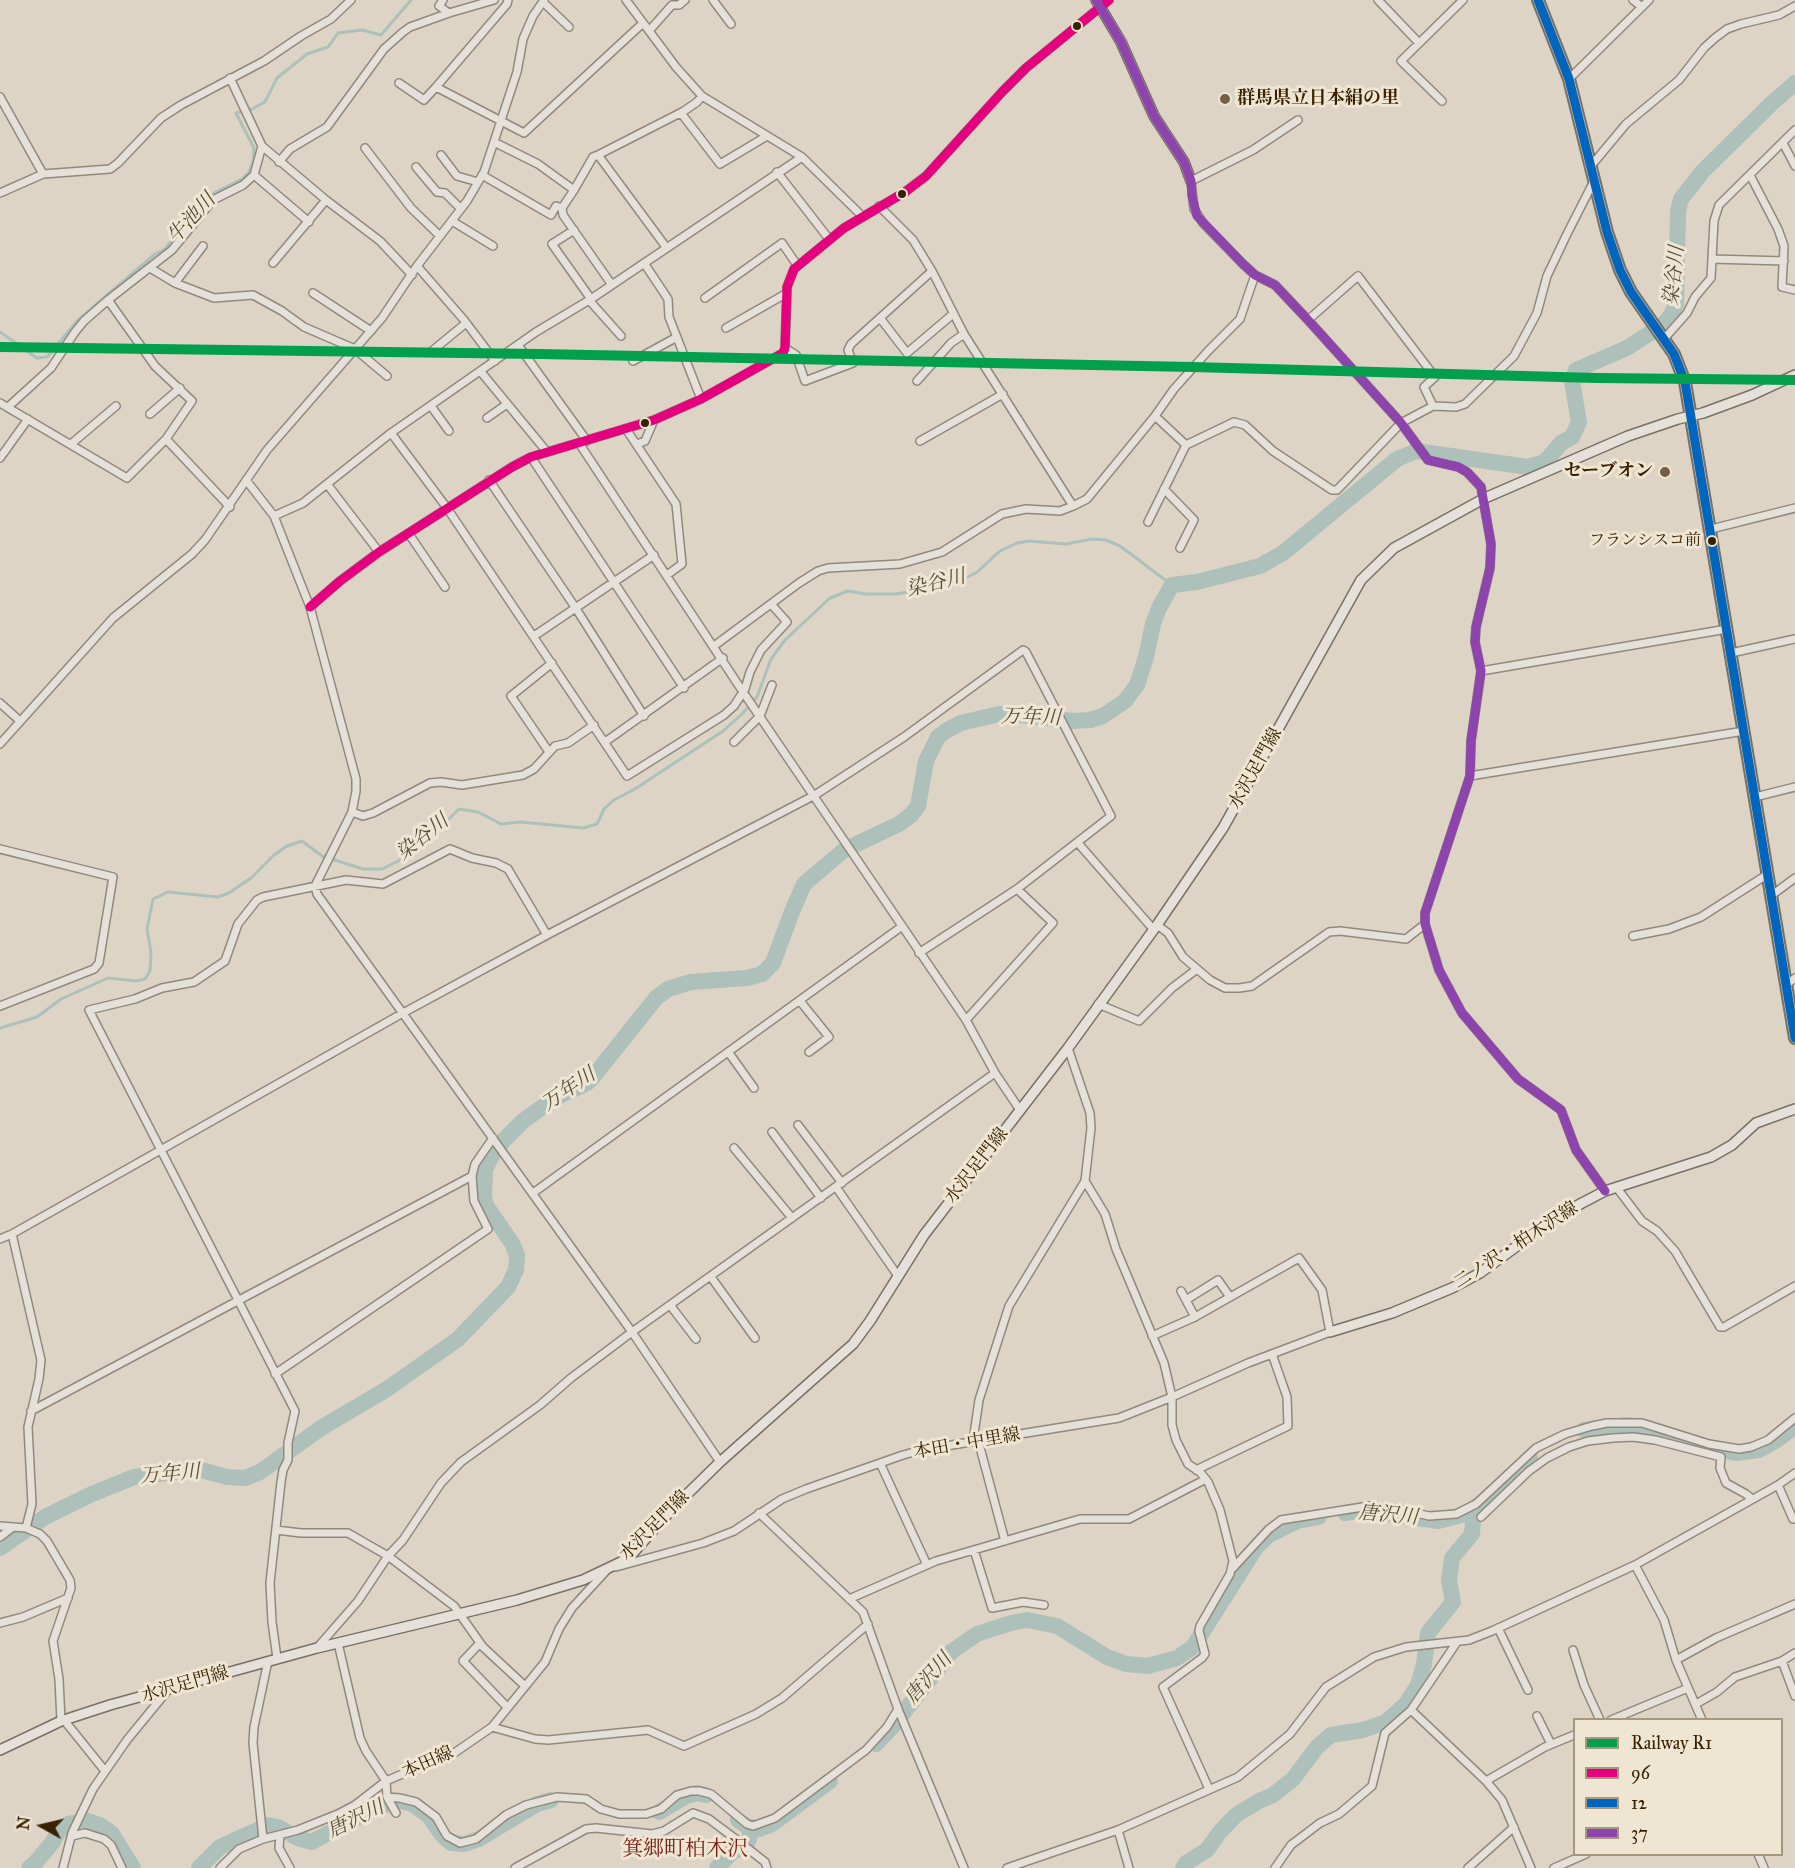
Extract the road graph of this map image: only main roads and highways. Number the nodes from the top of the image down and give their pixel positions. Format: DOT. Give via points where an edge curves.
graph roads {
  1 [pos="1538,0"];
  2 [pos="1099,4"];
  3 [pos="1191,181"];
  4 [pos="1795,375"];
  5 [pos="1691,416"];
  6 [pos="1791,982"];
  7 [pos="1795,1038"];
  8 [pos="1795,1109"];
  9 [pos="1330,1332"];
  10 [pos="0,1750"];
  1 -- 5 [label="main road" via="1569,79 1620,270 1683,373"];
  2 -- 3 [label="main road"];
  4 -- 5 [label="main road, 水沢足門線"];
  5 -- 6 [label="main road" via="1768,874"];
  5 -- 10 [label="main road, 水沢足門線" via="1628,436 1485,498 1394,548 1361,580 1223,828 1068,1048 924,1235 853,1344 720,1462 633,1553 608,1569 561,1586 278,1658 63,1720"];
  6 -- 7 [label="main road"];
  8 -- 9 [label="main road, 二ノ沢・柏木沢線" via="1756,1122 1711,1157 1605,1191 1568,1210 1480,1273 1452,1288"];
}
